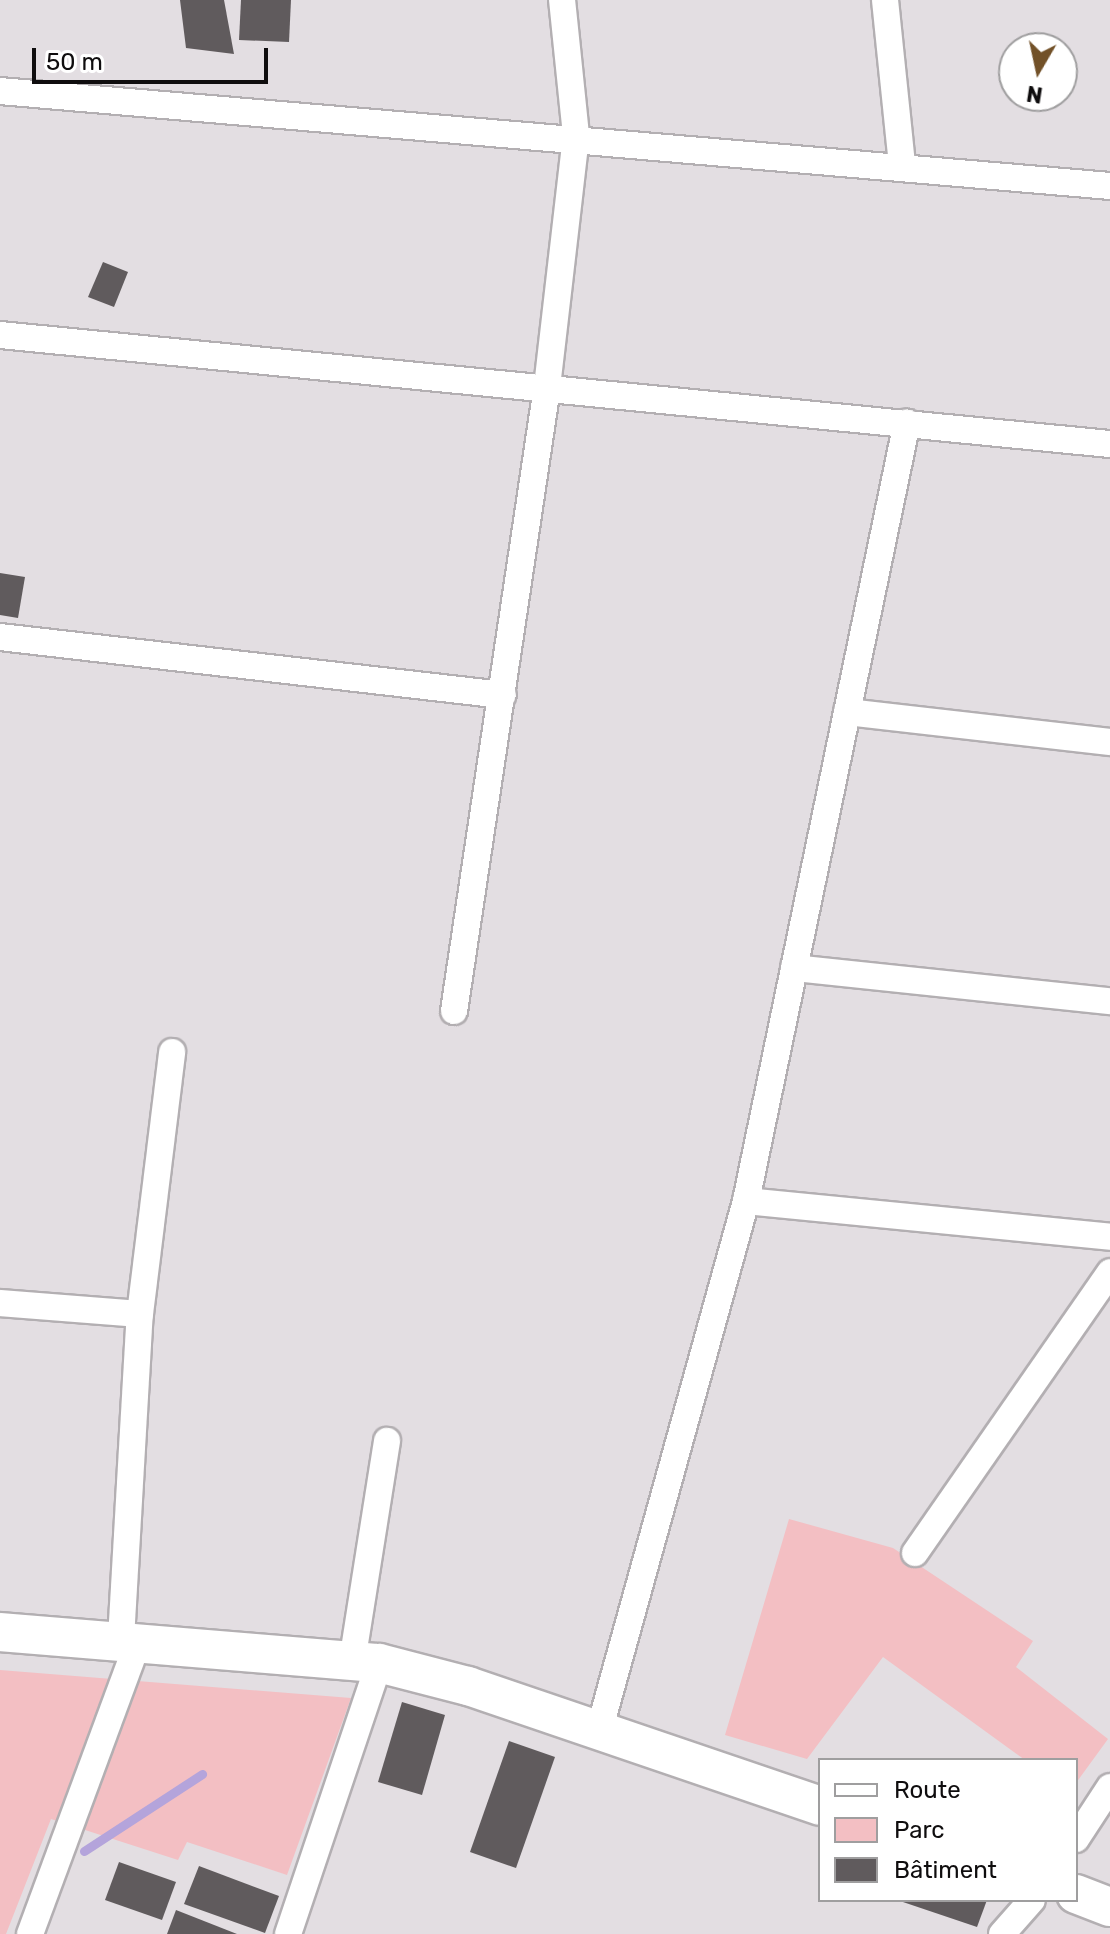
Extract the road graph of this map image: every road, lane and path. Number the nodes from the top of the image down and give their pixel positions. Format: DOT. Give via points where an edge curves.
graph roads {
  1 [pos="562,0"];
  2 [pos="885,0"];
  3 [pos="0,91"];
  4 [pos="576,135"];
  5 [pos="902,165"];
  6 [pos="1110,186"];
  7 [pos="0,335"];
  8 [pos="547,387"];
  9 [pos="907,422"];
  10 [pos="1110,444"];
  11 [pos="0,637"];
  12 [pos="503,695"];
  13 [pos="847,712"];
  14 [pos="1110,742"];
  15 [pos="794,968"];
  16 [pos="1110,1001"];
  17 [pos="454,1011"];
  18 [pos="172,1052"];
  19 [pos="746,1201"];
  20 [pos="1110,1237"];
  21 [pos="1110,1272"];
  22 [pos="0,1303"];
  23 [pos="140,1314"];
  24 [pos="387,1441"];
  25 [pos="915,1553"];
  26 [pos="0,1632"];
  27 [pos="130,1640"];
  28 [pos="366,1663"];
  29 [pos="599,1731"];
  30 [pos="1110,1787"];
  31 [pos="818,1805"];
  32 [pos="1078,1836"];
  33 [pos="1078,1895"];
  34 [pos="1030,1902"];
  35 [pos="1110,1907"];
  36 [pos="30,1934"];
  37 [pos="288,1934"];
  38 [pos="1002,1934"];
  1 -- 4 [label="street"];
  2 -- 5 [label="street"];
  3 -- 4 [label="street"];
  4 -- 5 [label="street"];
  4 -- 8 [label="street"];
  5 -- 6 [label="street"];
  7 -- 8 [label="street"];
  8 -- 9 [label="street"];
  8 -- 12 [label="street"];
  9 -- 10 [label="street"];
  9 -- 13 [label="street"];
  11 -- 12 [label="street"];
  12 -- 17 [label="street"];
  13 -- 14 [label="street"];
  13 -- 15 [label="street"];
  15 -- 16 [label="street"];
  15 -- 19 [label="street"];
  18 -- 23 [label="street"];
  19 -- 20 [label="street"];
  19 -- 29 [label="street"];
  21 -- 25 [label="street"];
  22 -- 23 [label="street"];
  23 -- 27 [label="street"];
  24 -- 28 [label="street"];
  26 -- 27 [label="street"];
  27 -- 28 [label="street"];
  27 -- 36 [label="street"];
  28 -- 29 [label="street"];
  28 -- 37 [label="street"];
  29 -- 31 [label="street"];
  30 -- 32 [label="street"];
  33 -- 35 [label="street"];
  34 -- 38 [label="street"];
}
